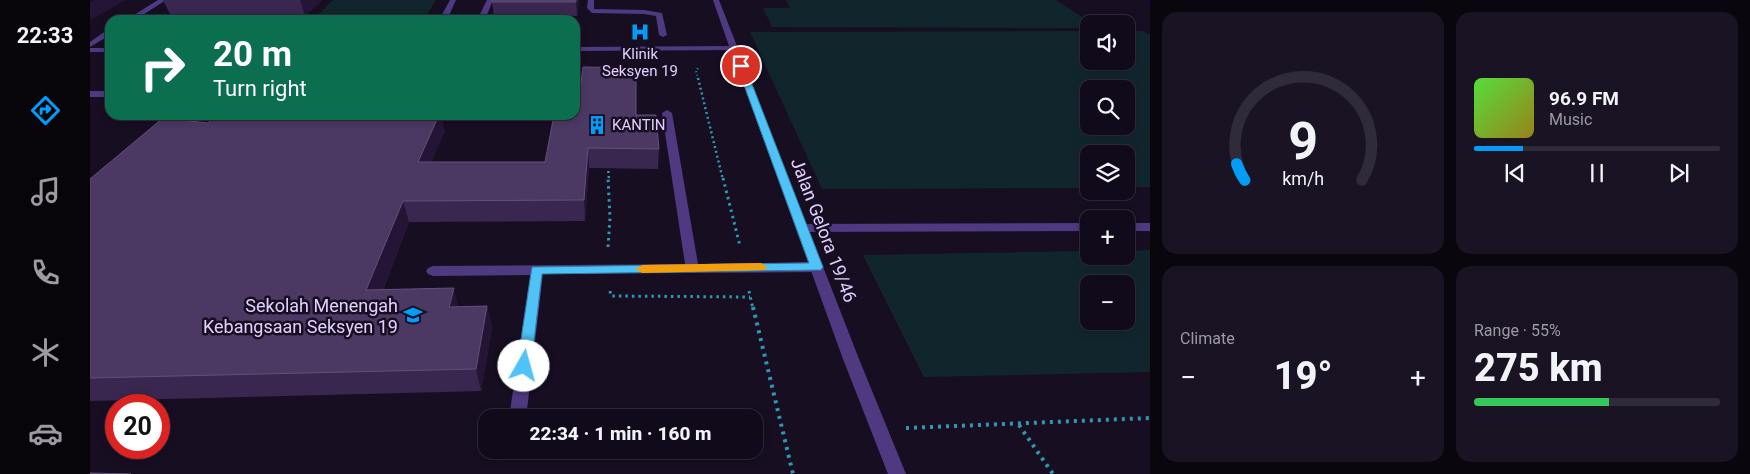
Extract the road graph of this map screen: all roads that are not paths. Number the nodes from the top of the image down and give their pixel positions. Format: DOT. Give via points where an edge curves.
graph roads {
  1 [pos="163,0"];
  2 [pos="453,0"];
  3 [pos="490,0"];
  4 [pos="591,0"];
  5 [pos="716,0"];
  6 [pos="138,15"];
  7 [pos="446,15"];
  8 [pos="483,15"];
  9 [pos="105,35"];
  10 [pos="663,35"];
  11 [pos="90,45"];
  12 [pos="580,48"];
  13 [pos="734,48"];
  14 [pos="90,50"];
  15 [pos="105,50"];
  16 [pos="90,94"];
  17 [pos="105,94"];
  18 [pos="667,113"];
  19 [pos="1080,227"];
  20 [pos="1135,227"];
  21 [pos="1150,227"];
  22 [pos="802,228"];
  23 [pos="817,267"];
  24 [pos="692,268"];
  25 [pos="536,270"];
  26 [pos="434,271"];
  27 [pos="518,409"];
  28 [pos="897,474"];
  1 -- 6 [label="street"];
  2 -- 7 [label="street"];
  3 -- 8 [label="street"];
  4 -- 10 [label="street" via="592,11 620,9 659,15"];
  5 -- 13 [label="street, Jalan Gelora 19/46"];
  9 -- 11 [label="street"];
  12 -- 13 [label="street"];
  13 -- 22 [label="street, Jalan Gelora 19/46"];
  14 -- 15 [label="street"];
  16 -- 17 [label="street"];
  18 -- 24 [label="street"];
  19 -- 22 [label="street"];
  20 -- 21 [label="street"];
  22 -- 23 [label="street, Jalan Gelora 19/46"];
  23 -- 24 [label="street"];
  23 -- 28 [label="street, Jalan Gelora 19/46"];
  24 -- 25 [label="street"];
  25 -- 26 [label="street"];
  25 -- 27 [label="street"];
}
